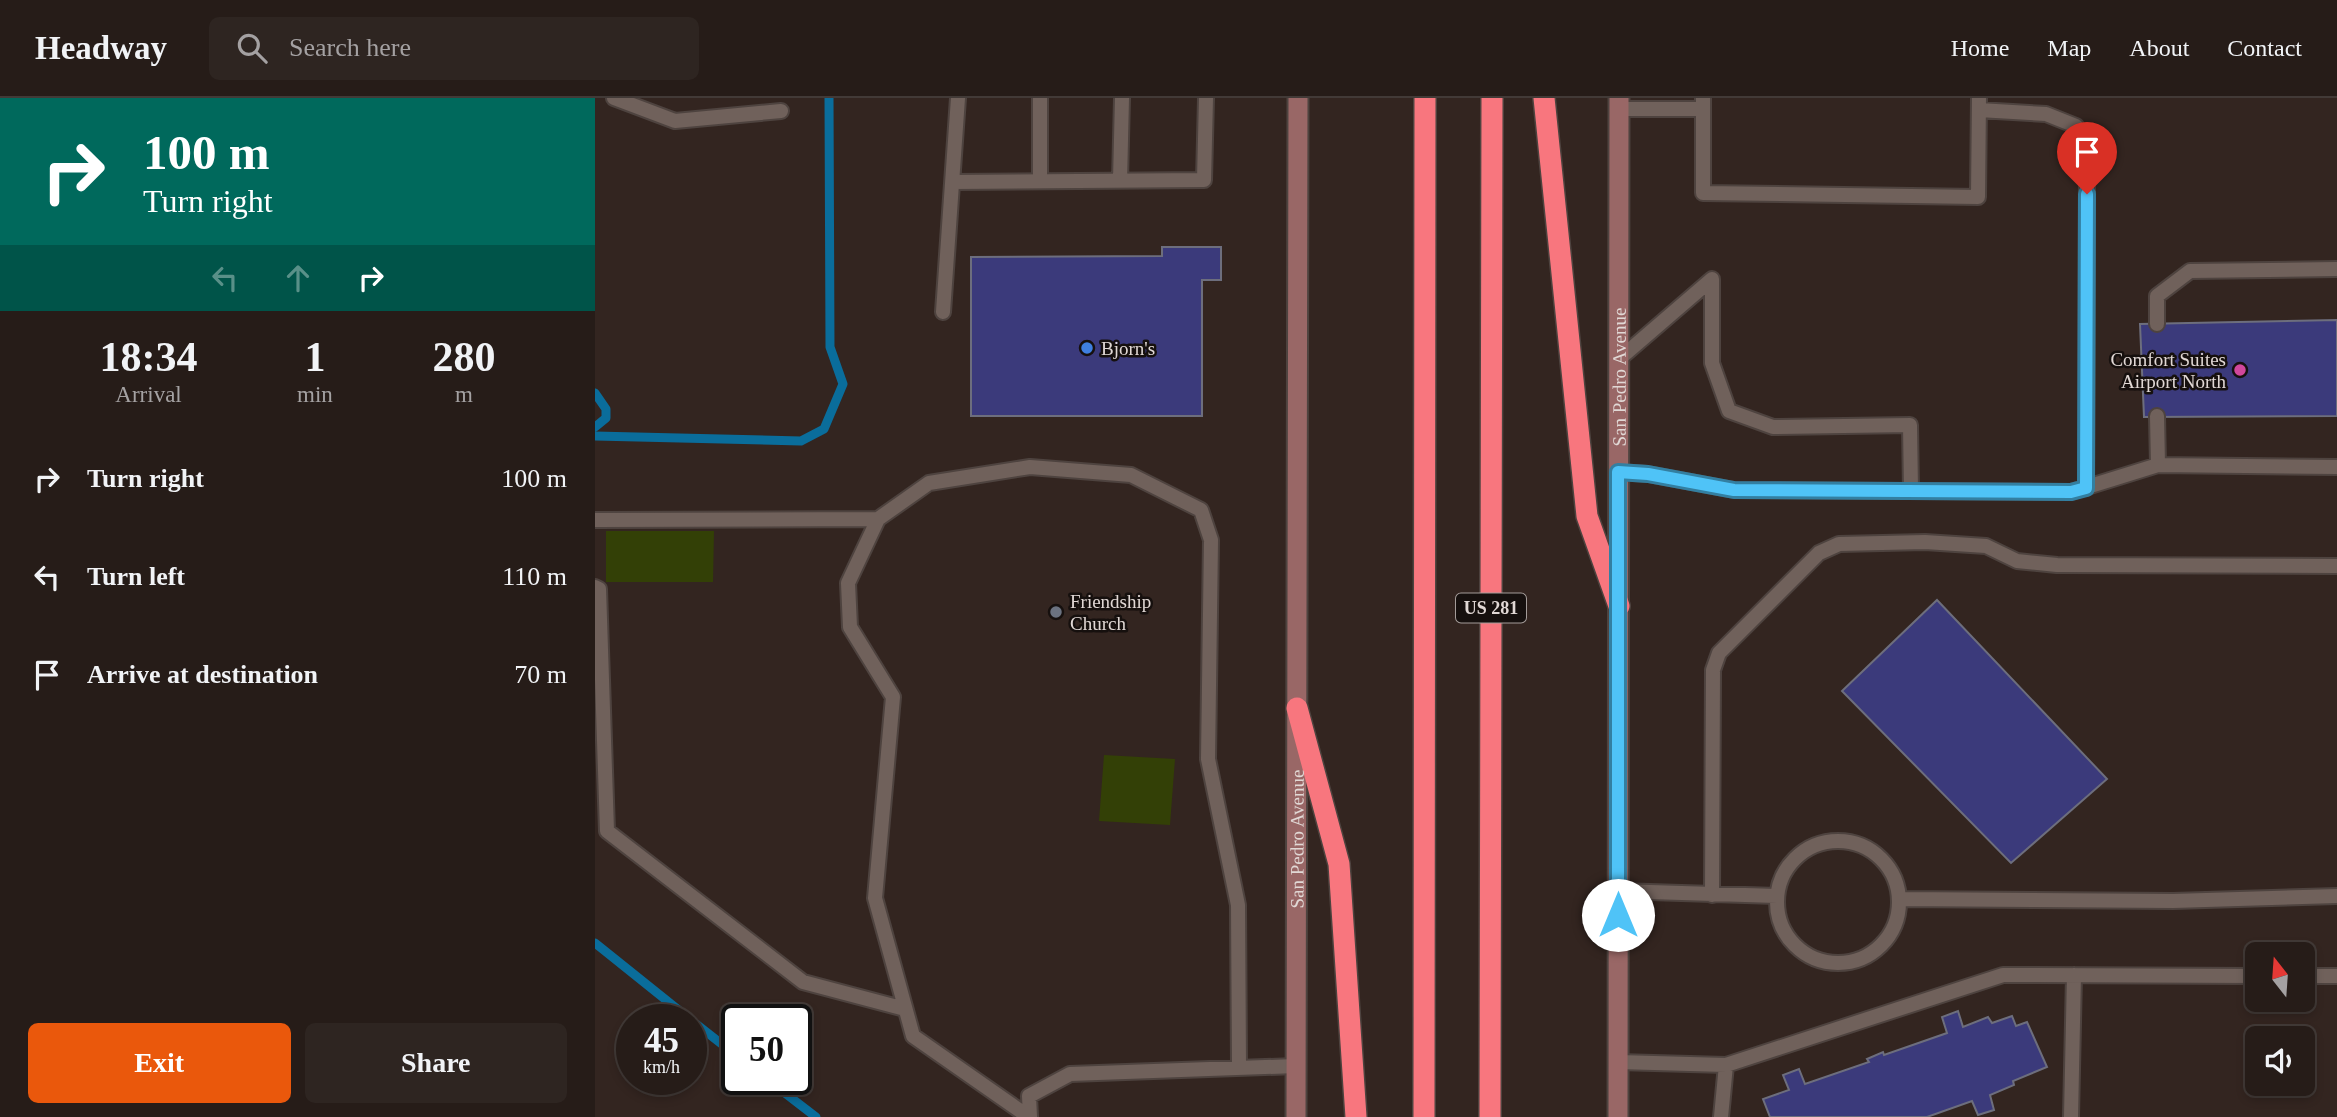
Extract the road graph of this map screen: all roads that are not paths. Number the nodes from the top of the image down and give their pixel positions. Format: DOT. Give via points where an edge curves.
graph roads {
  1 [pos="614,98"];
  2 [pos="958,98"];
  3 [pos="1040,98"];
  4 [pos="1122,98"];
  5 [pos="1206,98"];
  6 [pos="1298,98"];
  7 [pos="1425,98"];
  8 [pos="1492,98"];
  9 [pos="1544,98"];
  10 [pos="1619,104"];
  11 [pos="1703,104"];
  12 [pos="1979,104"];
  13 [pos="781,111"];
  14 [pos="1040,181"];
  15 [pos="1120,181"];
  16 [pos="953,182"];
  17 [pos="2337,269"];
  18 [pos="943,312"];
  19 [pos="2157,324"];
  20 [pos="1618,360"];
  21 [pos="2158,416"];
  22 [pos="2158,465"];
  23 [pos="2337,467"];
  24 [pos="1618,472"];
  25 [pos="2086,488"];
  26 [pos="1911,491"];
  27 [pos="879,519"];
  28 [pos="595,520"];
  29 [pos="2337,566"];
  30 [pos="595,587"];
  31 [pos="1619,606"];
  32 [pos="1297,708"];
  33 [pos="1618,891"];
  34 [pos="1712,895"];
  35 [pos="1777,896"];
  36 [pos="2337,896"];
  37 [pos="1899,900"];
  38 [pos="2074,975"];
  39 [pos="2245,976"];
  40 [pos="2315,976"];
  41 [pos="2337,976"];
  42 [pos="905,1009"];
  43 [pos="1618,1062"];
  44 [pos="1726,1065"];
  45 [pos="1239,1066"];
  46 [pos="1296,1066"];
  47 [pos="1029,1117"];
  48 [pos="1296,1117"];
  49 [pos="1356,1117"];
  50 [pos="1424,1117"];
  51 [pos="1490,1117"];
  52 [pos="1618,1117"];
  53 [pos="1721,1117"];
  54 [pos="2071,1117"];
  1 -- 13 [label="lane" via="675,121"];
  2 -- 16 [label="lane"];
  3 -- 14 [label="lane"];
  4 -- 15 [label="lane"];
  5 -- 15 [label="lane" via="1204,180"];
  6 -- 32 [label="main road, San Pedro Avenue"];
  7 -- 50 [label="highway"];
  8 -- 51 [label="highway, US 281"];
  9 -- 31 [label="highway" via="1587,516"];
  10 -- 11 [label="lane"];
  10 -- 20 [label="main road, San Pedro Avenue"];
  11 -- 12 [label="lane" via="1703,193 1978,197"];
  12 -- 25 [label="lane" via="2046,114 2076,126 2087,167"];
  14 -- 15 [label="lane"];
  14 -- 16 [label="lane"];
  16 -- 18 [label="lane"];
  17 -- 19 [label="lane" via="2190,271 2157,296"];
  20 -- 24 [label="main road, San Pedro Avenue"];
  20 -- 26 [label="lane" via="1712,279 1712,363 1729,411 1773,427 1910,425"];
  21 -- 22 [label="lane"];
  22 -- 23 [label="lane"];
  22 -- 25 [label="lane"];
  24 -- 26 [label="lane" via="1734,490"];
  24 -- 31 [label="main road, San Pedro Avenue"];
  25 -- 26 [label="lane" via="2071,492"];
  27 -- 28 [label="lane"];
  27 -- 42 [label="lane" via="848,583 848,596 851,627 893,697 876,898"];
  27 -- 45 [label="lane" via="929,483 1030,467 1131,475 1201,510 1211,540 1207,759 1238,905"];
  29 -- 34 [label="lane" via="2057,565 2017,561 1986,546 1925,542 1839,544 1819,554 1719,653 1713,670"];
  30 -- 42 [label="lane" via="599,589 605,699 607,831 803,982"];
  31 -- 33 [label="main road, San Pedro Avenue"];
  32 -- 46 [label="main road, San Pedro Avenue"];
  32 -- 49 [label="highway" via="1339,864"];
  33 -- 34 [label="lane"];
  33 -- 43 [label="main road, San Pedro Avenue"];
  34 -- 35 [label="lane"];
  35 -- 37 [label="lane" via="1792,862 1815,846 1843,841 1877,854 1890,868"];
  35 -- 37 [label="lane" via="1786,933 1815,958 1834,962 1854,961 1886,940 1896,923"];
  36 -- 37 [label="lane" via="2173,901"];
  38 -- 39 [label="lane"];
  38 -- 44 [label="lane" via="2003,975"];
  38 -- 54 [label="lane"];
  40 -- 41 [label="lane"];
  42 -- 47 [label="lane" via="913,1036"];
  43 -- 44 [label="lane"];
  43 -- 52 [label="main road, San Pedro Avenue"];
  44 -- 53 [label="lane"];
  45 -- 46 [label="lane"];
  45 -- 47 [label="lane" via="1070,1074 1029,1096"];
  46 -- 48 [label="main road, San Pedro Avenue"];
}
